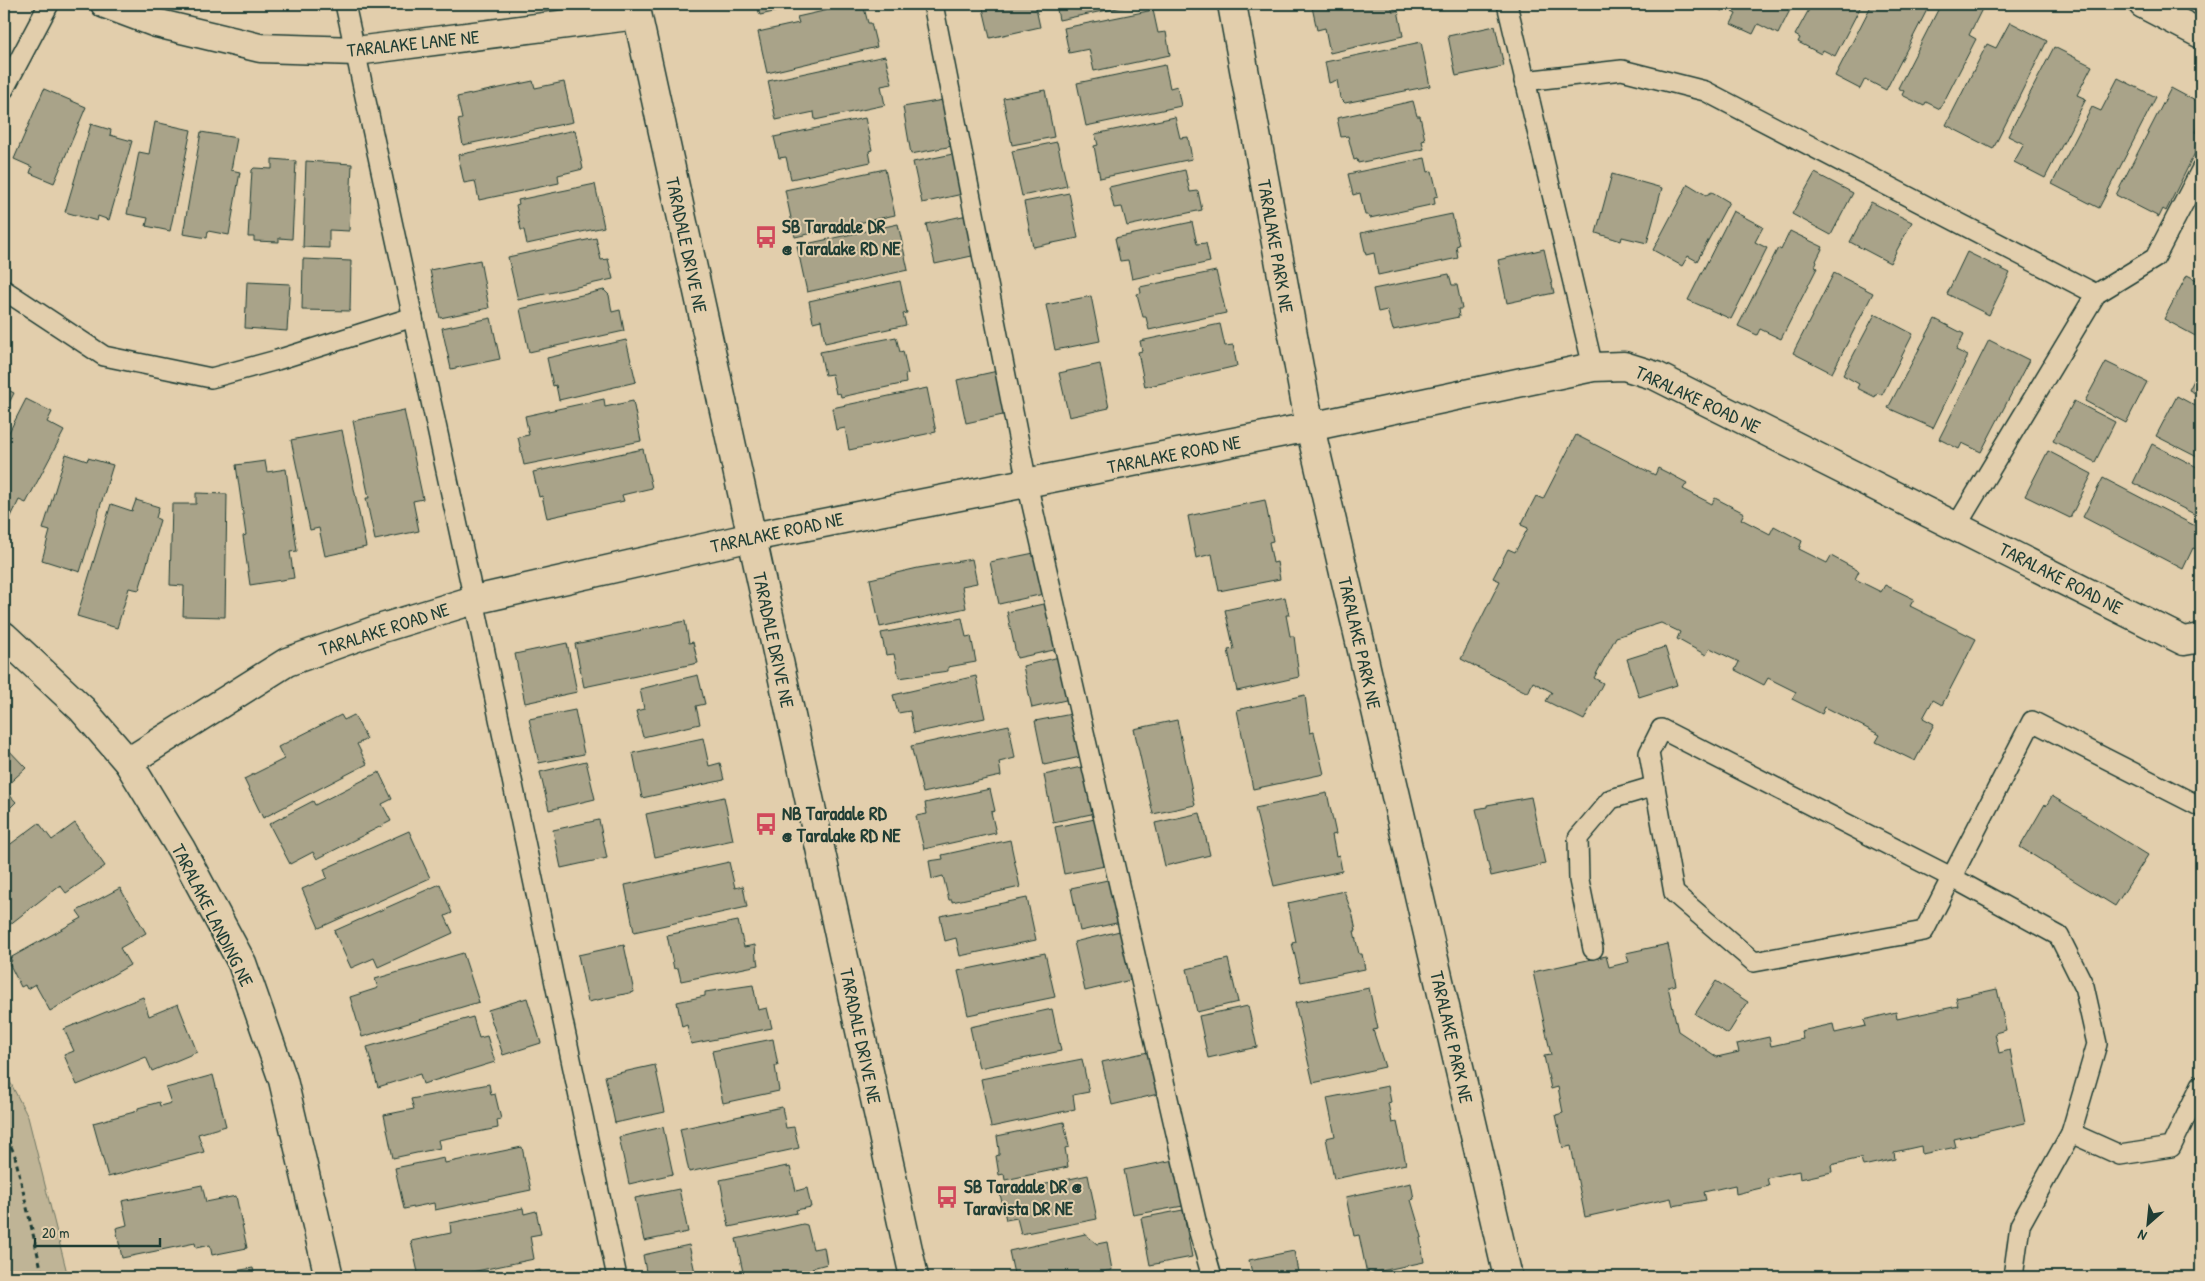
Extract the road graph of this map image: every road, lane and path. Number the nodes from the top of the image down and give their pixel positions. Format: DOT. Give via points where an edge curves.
graph roads {
  1 [pos="49,4"];
  2 [pos="105,4"];
  3 [pos="345,4"];
  4 [pos="933,4"];
  5 [pos="1232,4"];
  6 [pos="1507,4"];
  7 [pos="2142,4"];
  8 [pos="636,10"];
  9 [pos="2201,34"];
  10 [pos="356,51"];
  11 [pos="1524,81"];
  12 [pos="4,89"];
  13 [pos="2201,170"];
  14 [pos="4,290"];
  15 [pos="2096,294"];
  16 [pos="413,317"];
  17 [pos="1593,367"];
  18 [pos="1310,427"];
  19 [pos="1027,483"];
  20 [pos="1956,525"];
  21 [pos="752,537"];
  22 [pos="474,600"];
  23 [pos="4,636"];
  24 [pos="2201,638"];
  25 [pos="128,762"];
  26 [pos="1655,786"];
  27 [pos="2201,807"];
  28 [pos="1951,877"];
  29 [pos="1593,949"];
  30 [pos="2201,1086"];
  31 [pos="4,1130"];
  32 [pos="2071,1133"];
  33 [pos="43,1277"];
  34 [pos="329,1277"];
  35 [pos="617,1277"];
  36 [pos="914,1277"];
  37 [pos="1212,1277"];
  38 [pos="1508,1277"];
  39 [pos="2013,1277"];
  1 -- 12 [label="lane"];
  2 -- 10 [label="street, TARALAKE LANE NE" via="156,23 260,48"];
  3 -- 10 [label="lane"];
  4 -- 19 [label="lane"];
  5 -- 18 [label="street, TARALAKE PARK NE"];
  6 -- 11 [label="lane"];
  7 -- 9 [label="street"];
  8 -- 10 [label="street, TARALAKE LANE NE"];
  8 -- 21 [label="street, TARADALE DRIVE NE"];
  10 -- 16 [label="lane"];
  11 -- 15 [label="lane" via="1622,70 1706,91"];
  11 -- 17 [label="lane"];
  13 -- 15 [label="lane" via="2155,258"];
  14 -- 16 [label="lane" via="104,356 211,378"];
  15 -- 20 [label="lane"];
  16 -- 22 [label="lane"];
  17 -- 18 [label="street, TARALAKE ROAD NE"];
  17 -- 20 [label="street, TARALAKE ROAD NE" via="1624,366 1656,376"];
  18 -- 19 [label="street, TARALAKE ROAD NE"];
  18 -- 38 [label="street, TARALAKE PARK NE"];
  19 -- 21 [label="street, TARALAKE ROAD NE"];
  19 -- 37 [label="lane" via="1195,1216"];
  20 -- 24 [label="street, TARALAKE ROAD NE" via="2184,641"];
  21 -- 22 [label="street, TARALAKE ROAD NE"];
  21 -- 36 [label="street, TARADALE DRIVE NE"];
  22 -- 25 [label="street, TARALAKE ROAD NE" via="287,662"];
  22 -- 35 [label="lane"];
  23 -- 25 [label="street, TARALAKE LANDING NE" via="82,710"];
  25 -- 34 [label="street, TARALAKE LANDING NE" via="181,849 242,963 283,1080"];
  26 -- 28 [label="lane" via="1649,753 1661,729"];
  26 -- 28 [label="lane" via="1674,893 1754,962 1924,930"];
  26 -- 29 [label="lane" via="1611,800 1578,838 1579,880"];
  27 -- 28 [label="lane" via="2032,722"];
  28 -- 32 [label="lane" via="2059,936 2084,986 2097,1044"];
  30 -- 32 [label="lane" via="2171,1147 2120,1154"];
  31 -- 33 [label="path" via="16,1156"];
  32 -- 39 [label="lane" via="2020,1225"];
}
